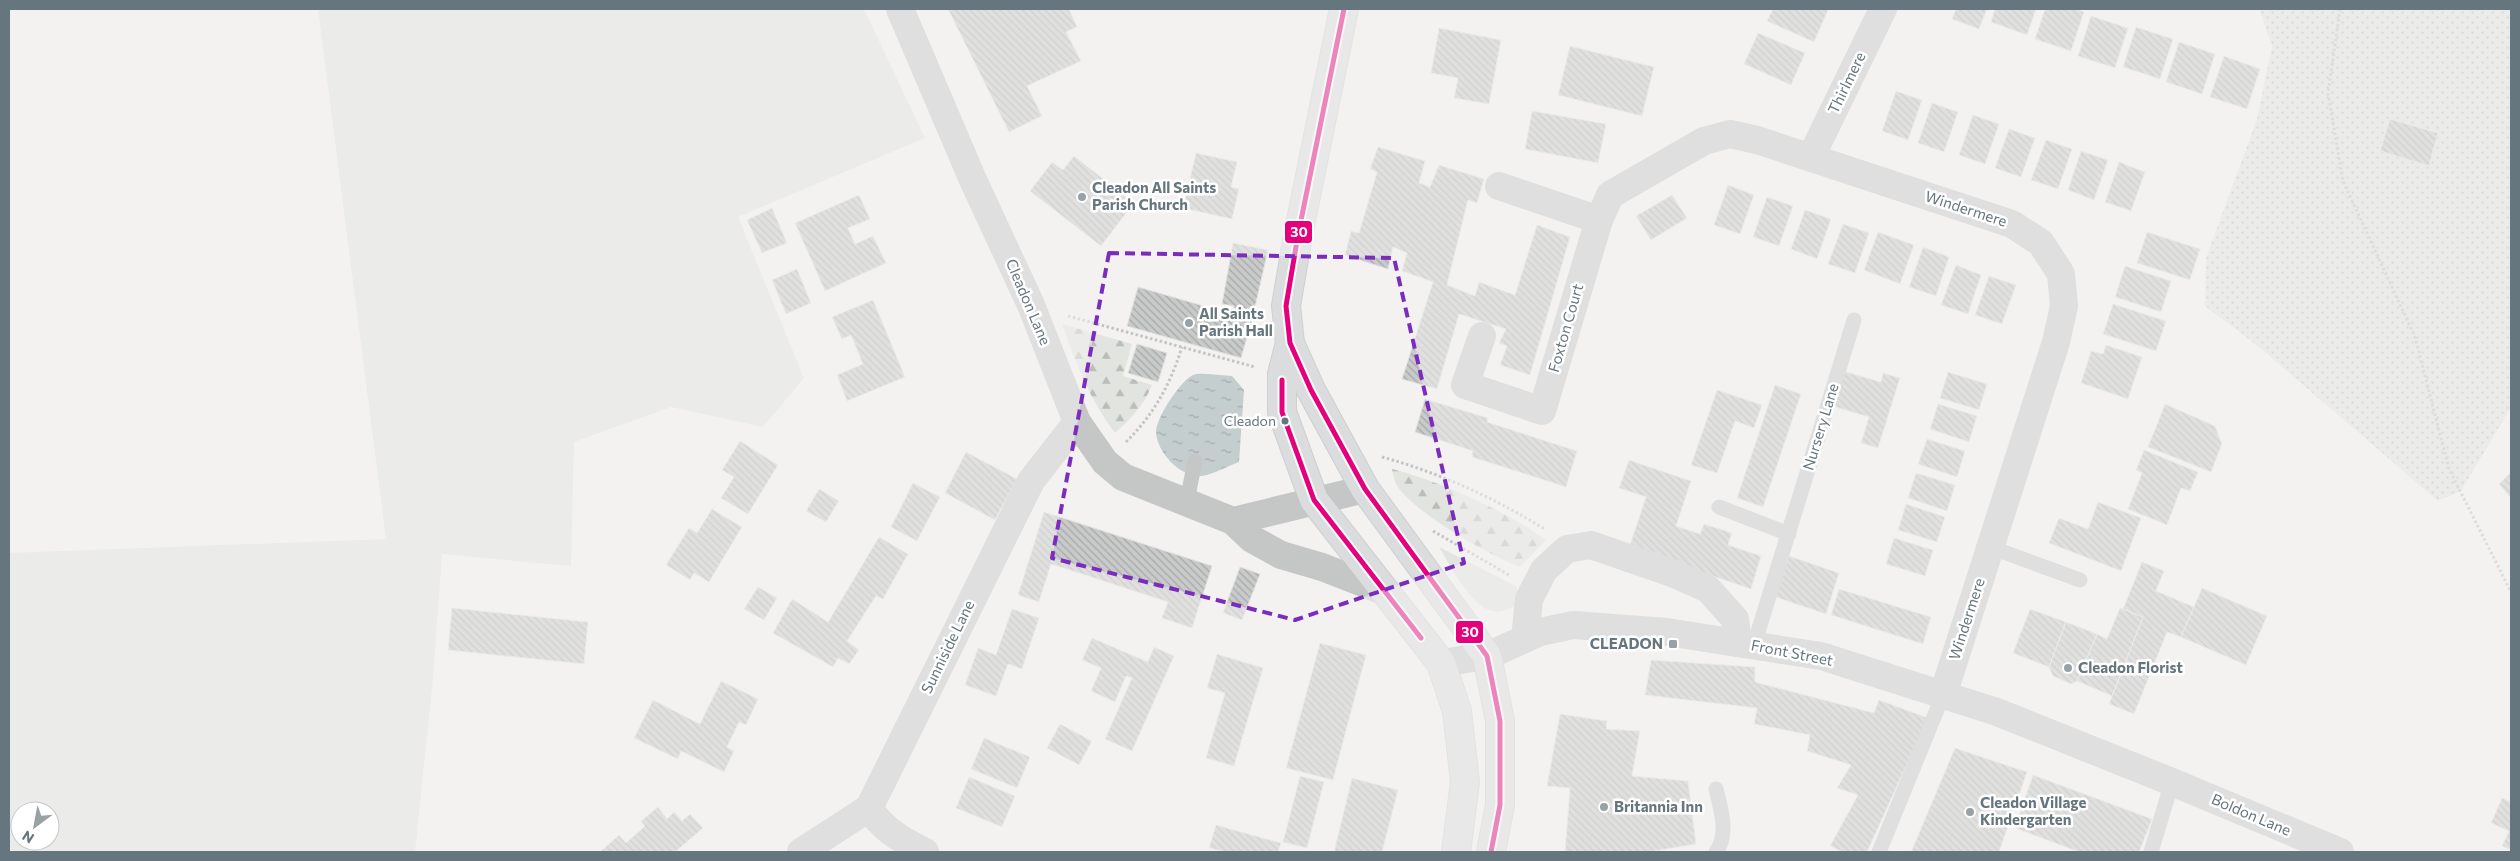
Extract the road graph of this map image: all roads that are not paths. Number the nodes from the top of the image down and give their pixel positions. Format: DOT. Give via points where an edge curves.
graph roads {
  1 [pos="900,9"];
  2 [pos="1344,9"];
  3 [pos="1883,9"];
  4 [pos="1810,157"];
  5 [pos="1499,186"];
  6 [pos="1599,220"];
  7 [pos="1854,320"];
  8 [pos="1482,336"];
  9 [pos="1290,343"];
  10 [pos="1077,422"];
  11 [pos="1195,461"];
  12 [pos="1365,489"];
  13 [pos="1314,500"];
  14 [pos="1187,501"];
  15 [pos="1719,507"];
  16 [pos="1233,521"];
  17 [pos="1789,534"];
  18 [pos="1990,547"];
  19 [pos="2080,580"];
  20 [pos="1386,592"];
  21 [pos="1525,639"];
  22 [pos="1746,644"];
  23 [pos="1487,656"];
  24 [pos="1441,663"];
  25 [pos="1943,695"];
  26 [pos="2167,780"];
  27 [pos="1716,789"];
  28 [pos="869,808"];
  29 [pos="801,852"];
  30 [pos="925,852"];
  31 [pos="1456,852"];
  32 [pos="1491,852"];
  33 [pos="1716,852"];
  34 [pos="1879,852"];
  35 [pos="2151,852"];
  36 [pos="2340,852"];
  1 -- 10 [label="street, Cleadon Lane" via="1031,305"];
  2 -- 9 [label="highway" via="1286,306"];
  3 -- 4 [label="street, Thirlmere"];
  4 -- 6 [label="street, Windermere" via="1730,134 1704,141 1610,195"];
  4 -- 18 [label="street, Windermere" via="2012,224 2042,243 2061,274 2064,306 2056,342"];
  5 -- 6 [label="street"];
  6 -- 8 [label="street, Foxton Court" via="1542,411 1465,385"];
  7 -- 17 [label="lane, Nursery Lane"];
  9 -- 12 [label="highway" via="1311,390"];
  9 -- 13 [label="highway" via="1282,374 1282,412"];
  10 -- 14 [label="street, Cleadon Lane" via="1106,462 1123,477"];
  10 -- 28 [label="street, Sunniside Lane" via="1030,481"];
  11 -- 14 [label="lane"];
  12 -- 13 [label="street"];
  12 -- 23 [label="highway"];
  13 -- 16 [label="street"];
  13 -- 20 [label="highway"];
  14 -- 16 [label="street, Cleadon Lane"];
  15 -- 17 [label="lane"];
  16 -- 20 [label="street, Cleadon Lane" via="1252,539 1281,555"];
  17 -- 22 [label="lane, Nursery Lane"];
  18 -- 19 [label="lane"];
  18 -- 25 [label="street, Windermere"];
  20 -- 24 [label="highway"];
  21 -- 22 [label="street, Front Street" via="1540,632 1573,625 1667,632"];
  21 -- 22 [label="street" via="1529,599 1544,570 1567,549 1591,545 1672,573 1708,590 1735,620"];
  21 -- 23 [label="street, Front Street"];
  22 -- 25 [label="street, Front Street" via="1821,656"];
  23 -- 24 [label="street, Front Street"];
  23 -- 32 [label="highway" via="1500,721 1500,805"];
  24 -- 31 [label="highway" via="1457,711 1465,782"];
  25 -- 26 [label="street, Front Street" via="1997,712"];
  25 -- 34 [label="lane"];
  26 -- 35 [label="lane"];
  26 -- 36 [label="street, Boldon Lane"];
  27 -- 33 [label="lane" via="1722,815 1722,844"];
  28 -- 29 [label="street"];
  28 -- 30 [label="street" via="878,822 897,837"];
}
